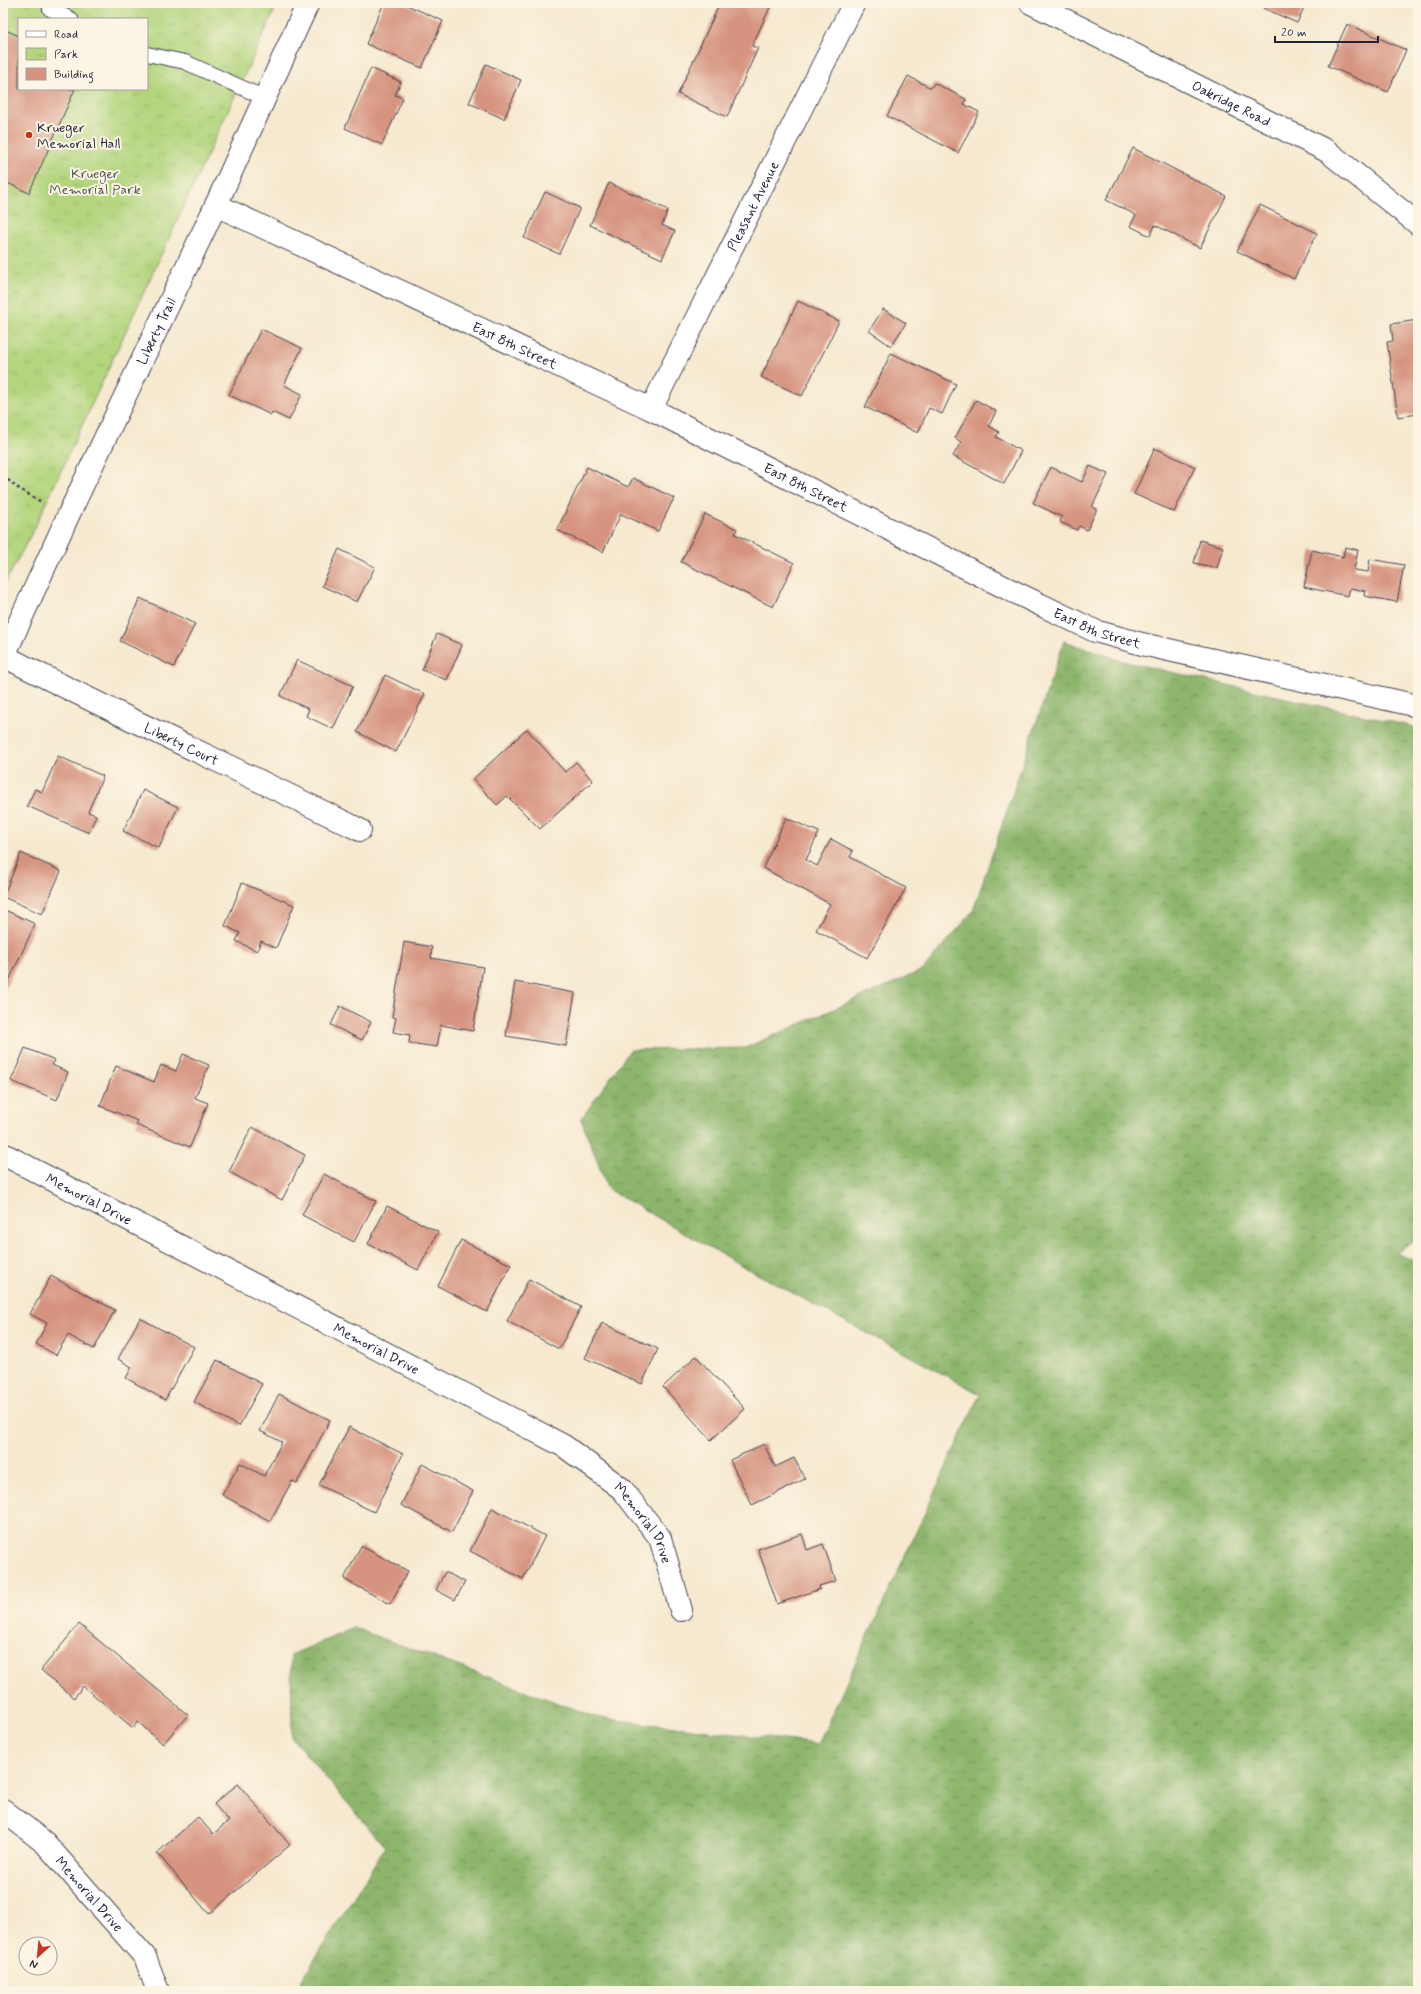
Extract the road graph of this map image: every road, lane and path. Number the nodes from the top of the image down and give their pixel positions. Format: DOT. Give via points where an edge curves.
graph roads {
  1 [pos="53,3"];
  2 [pos="308,3"];
  3 [pos="854,3"];
  4 [pos="1031,3"];
  5 [pos="69,18"];
  6 [pos="148,54"];
  7 [pos="265,98"];
  8 [pos="216,205"];
  9 [pos="1418,224"];
  10 [pos="651,409"];
  11 [pos="3,476"];
  12 [pos="67,518"];
  13 [pos="4,657"];
  14 [pos="1418,706"];
  15 [pos="360,830"];
  16 [pos="3,1154"];
  17 [pos="681,1610"];
  18 [pos="3,1810"];
  19 [pos="158,1991"];
  1 -- 5 [label="lane" via="50,9"];
  2 -- 7 [label="street, Liberty Trail"];
  3 -- 10 [label="street, Pleasant Avenue"];
  4 -- 9 [label="street, Oakridge Road" via="1326,151"];
  6 -- 7 [label="lane" via="185,62"];
  7 -- 8 [label="street, Liberty Trail"];
  8 -- 10 [label="street, East 8th Street"];
  8 -- 12 [label="street, Liberty Trail"];
  10 -- 14 [label="street, East 8th Street" via="1095,631 1149,646"];
  11 -- 12 [label="path"];
  12 -- 13 [label="street, Liberty Trail"];
  13 -- 15 [label="street, Liberty Court"];
  16 -- 17 [label="street, Memorial Drive" via="564,1446 622,1489 660,1538"];
  18 -- 19 [label="street, Memorial Drive" via="45,1843 145,1957"];
}
